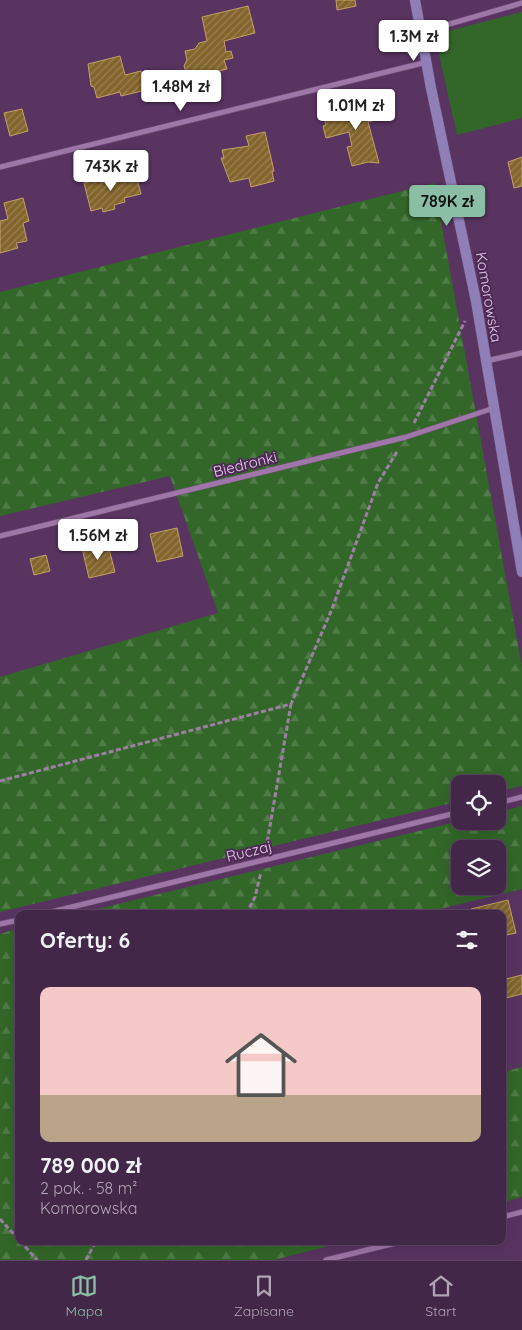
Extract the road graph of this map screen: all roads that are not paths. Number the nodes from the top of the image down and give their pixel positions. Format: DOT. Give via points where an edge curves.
graph roads {
  1 [pos="415,0"];
  2 [pos="522,3"];
  3 [pos="422,32"];
  4 [pos="427,62"];
  5 [pos="0,167"];
  6 [pos="522,352"];
  7 [pos="485,362"];
  8 [pos="494,408"];
  9 [pos="0,536"];
  10 [pos="522,572"];
  11 [pos="522,797"];
  12 [pos="506,801"];
  13 [pos="451,814"];
  14 [pos="60,910"];
  15 [pos="15,921"];
  16 [pos="0,924"];
  17 [pos="522,1212"];
  18 [pos="506,1216"];
  19 [pos="388,1245"];
  20 [pos="326,1260"];
  1 -- 3 [label="street, Komorowska"];
  2 -- 3 [label="street"];
  3 -- 4 [label="street, Komorowska"];
  4 -- 5 [label="street"];
  4 -- 7 [label="street, Komorowska" via="476,301"];
  6 -- 7 [label="street"];
  7 -- 8 [label="street, Komorowska"];
  8 -- 9 [label="street, Biedronki" via="406,437"];
  8 -- 10 [label="street, Komorowska"];
  11 -- 12 [label="street"];
  13 -- 14 [label="street, Ruczaj"];
  15 -- 16 [label="street"];
  17 -- 18 [label="street"];
  19 -- 20 [label="street"];
}
